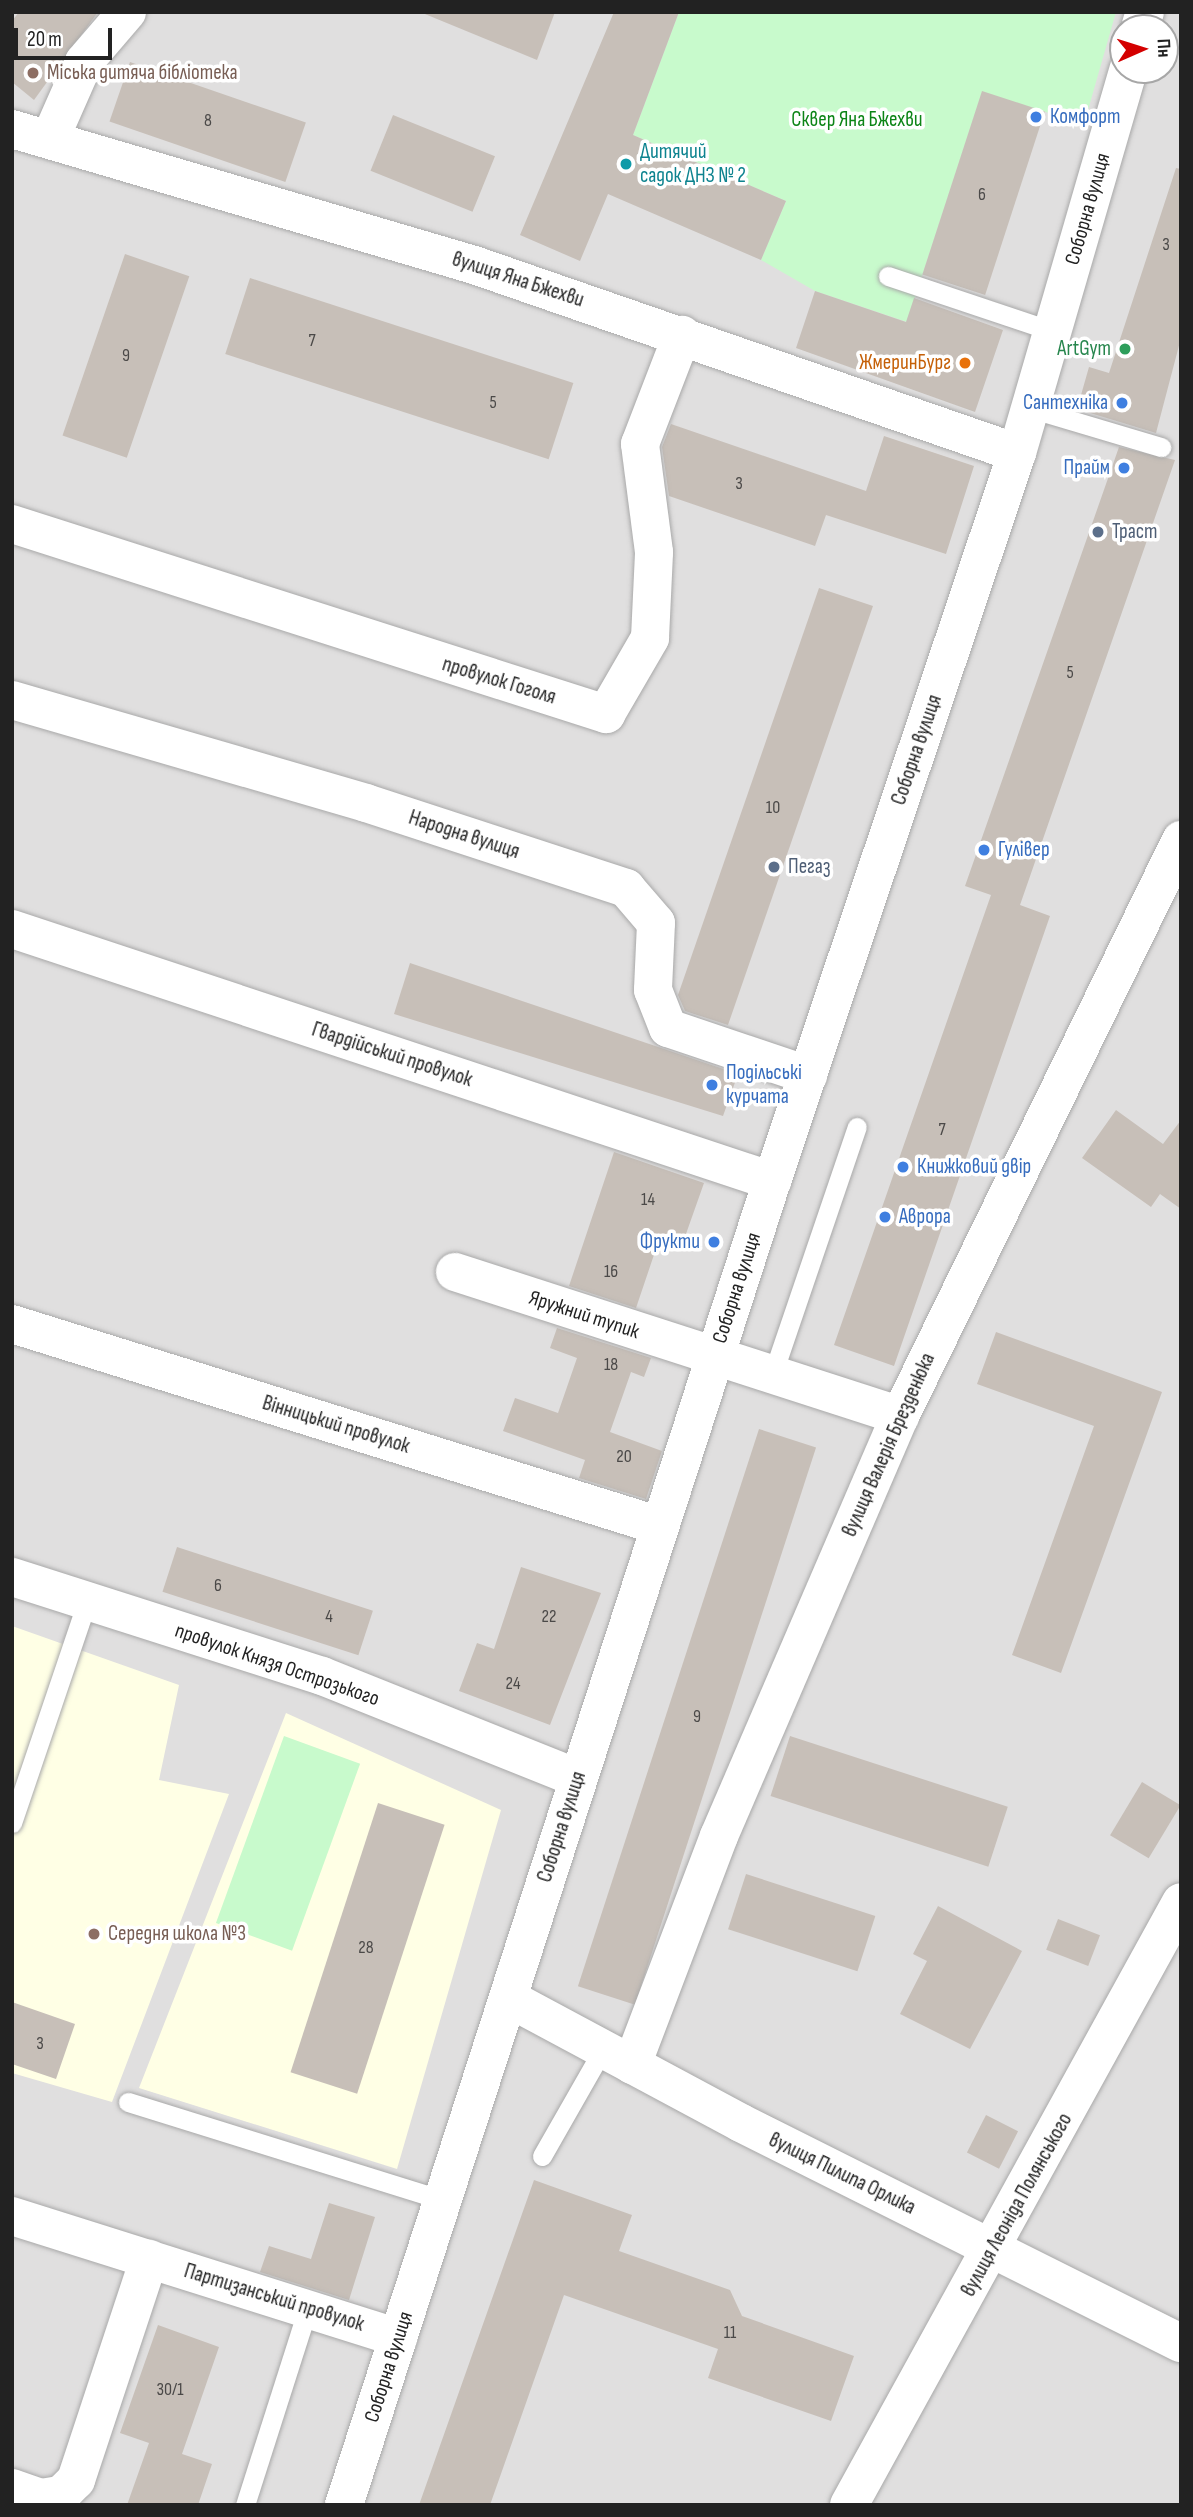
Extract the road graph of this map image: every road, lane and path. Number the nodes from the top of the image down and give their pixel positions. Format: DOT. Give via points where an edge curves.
graph roads {
  1 [pos="127,12"];
  2 [pos="1124,84"];
  3 [pos="12,129"];
  4 [pos="50,139"];
  5 [pos="888,276"];
  6 [pos="1052,331"];
  7 [pos="682,335"];
  8 [pos="1030,408"];
  9 [pos="1161,447"];
  10 [pos="1017,453"];
  11 [pos="12,524"];
  12 [pos="12,700"];
  13 [pos="1181,840"];
  14 [pos="12,929"];
  15 [pos="808,1075"];
  16 [pos="857,1127"];
  17 [pos="772,1181"];
  18 [pos="455,1272"];
  19 [pos="12,1324"];
  20 [pos="714,1359"];
  21 [pos="772,1376"];
  22 [pos="900,1416"];
  23 [pos="660,1526"];
  24 [pos="12,1577"];
  25 [pos="87,1601"];
  26 [pos="577,1778"];
  27 [pos="12,1823"];
  28 [pos="1181,1902"];
  29 [pos="508,1998"];
  30 [pos="618,2057"];
  31 [pos="128,2102"];
  32 [pos="542,2156"];
  33 [pos="442,2200"];
  34 [pos="12,2216"];
  35 [pos="994,2249"];
  36 [pos="149,2259"];
  37 [pos="308,2308"];
  38 [pos="398,2338"];
  39 [pos="1181,2343"];
  40 [pos="12,2488"];
  41 [pos="245,2505"];
  42 [pos="344,2505"];
  43 [pos="849,2505"];
  1 -- 4 [label="street" via="84,62"];
  2 -- 6 [label="street, Соборна вулиця"];
  3 -- 4 [label="street, вулиця Яна Бжехви"];
  4 -- 7 [label="street, вулиця Яна Бжехви" via="477,266"];
  5 -- 6 [label="lane"];
  6 -- 8 [label="street, Соборна вулиця"];
  7 -- 10 [label="street, вулиця Яна Бжехви"];
  7 -- 11 [label="street, провулок Гоголя" via="640,443 654,552 650,638 606,714"];
  8 -- 9 [label="lane"];
  8 -- 10 [label="street, Соборна вулиця"];
  10 -- 15 [label="street, Соборна вулиця"];
  12 -- 15 [label="street, Народна вулиця" via="366,803 626,888 656,923 653,990 668,1028"];
  13 -- 22 [label="street, вулиця Валерія Брезденюка"];
  14 -- 17 [label="street, Гвардійський провулок"];
  15 -- 17 [label="street, Соборна вулиця"];
  16 -- 21 [label="lane"];
  17 -- 20 [label="street, Соборна вулиця"];
  18 -- 20 [label="street, Яружний тупик"];
  19 -- 23 [label="street, Вінницький провулок"];
  20 -- 21 [label="street, Яружний тупик"];
  20 -- 23 [label="street, Соборна вулиця"];
  21 -- 22 [label="street, Яружний тупик"];
  22 -- 30 [label="street, вулиця Валерія Брезденюка"];
  23 -- 26 [label="street, Соборна вулиця"];
  24 -- 25 [label="street, провулок Князя Острозького"];
  25 -- 26 [label="street, провулок Князя Острозького" via="323,1676"];
  25 -- 27 [label="lane"];
  26 -- 29 [label="street, Соборна вулиця"];
  28 -- 35 [label="street, вулиця Леоніда Полянського"];
  29 -- 30 [label="street, вулиця Пилипа Орлика"];
  29 -- 33 [label="street, Соборна вулиця"];
  30 -- 32 [label="lane"];
  30 -- 35 [label="street, вулиця Пилипа Орлика"];
  31 -- 33 [label="lane"];
  33 -- 38 [label="street, Соборна вулиця"];
  34 -- 36 [label="street, Партизанський провулок"];
  35 -- 39 [label="street, вулиця Пилипа Орлика"];
  35 -- 43 [label="street, вулиця Леоніда Полянського"];
  36 -- 37 [label="street, Партизанський провулок"];
  36 -- 40 [label="street" via="76,2480 61,2495 41,2498"];
  37 -- 38 [label="street, Партизанський провулок"];
  37 -- 41 [label="lane"];
  38 -- 42 [label="street, Соборна вулиця"];
}
